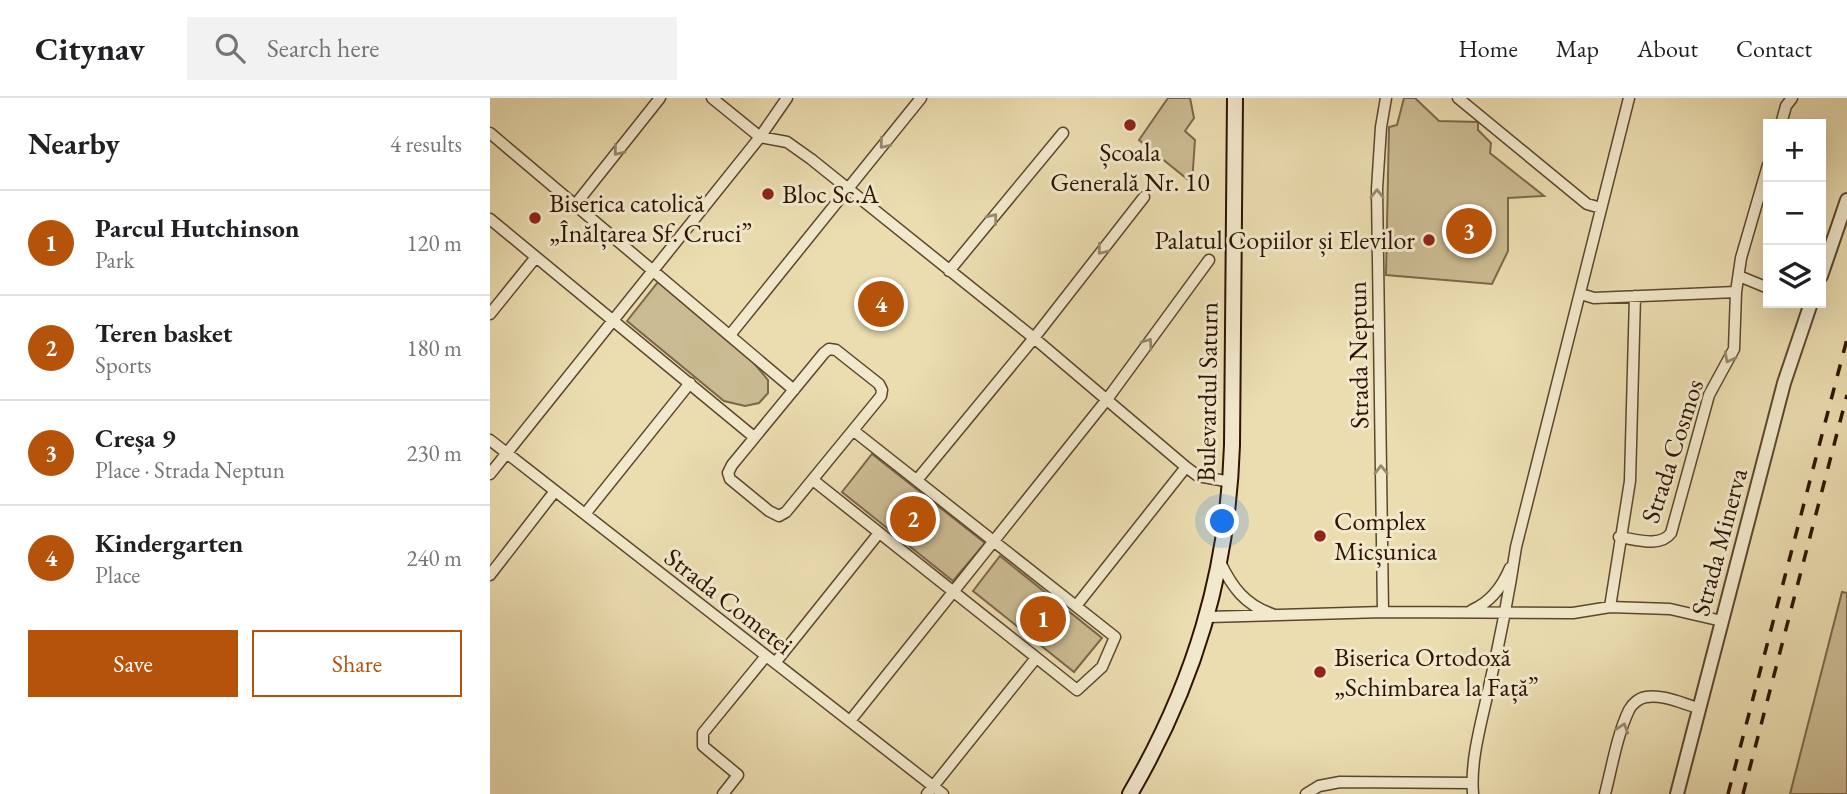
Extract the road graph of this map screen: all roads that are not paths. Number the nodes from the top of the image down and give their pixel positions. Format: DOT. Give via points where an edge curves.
graph roads {
  1 [pos="660,98"];
  2 [pos="712,98"];
  3 [pos="787,98"];
  4 [pos="921,98"];
  5 [pos="1235,98"];
  6 [pos="1386,98"];
  7 [pos="1458,98"];
  8 [pos="1629,98"];
  9 [pos="1792,98"];
  10 [pos="779,103"];
  11 [pos="1782,119"];
  12 [pos="490,133"];
  13 [pos="1063,133"];
  14 [pos="760,137"];
  15 [pos="1763,182"];
  16 [pos="848,189"];
  17 [pos="1144,197"];
  18 [pos="1847,200"];
  19 [pos="575,205"];
  20 [pos="1601,208"];
  21 [pos="490,219"];
  22 [pos="536,257"];
  23 [pos="1209,260"];
  24 [pos="1826,261"];
  25 [pos="653,270"];
  26 [pos="949,271"];
  27 [pos="1739,276"];
  28 [pos="1763,286"];
  29 [pos="1736,292"];
  30 [pos="1581,294"];
  31 [pos="1635,296"];
  32 [pos="1807,308"];
  33 [pos="490,314"];
  34 [pos="613,320"];
  35 [pos="730,335"];
  36 [pos="1034,338"];
  37 [pos="690,383"];
  38 [pos="793,390"];
  39 [pos="1108,398"];
  40 [pos="854,431"];
  41 [pos="754,437"];
  42 [pos="490,440"];
  43 [pos="506,453"];
  44 [pos="1186,467"];
  45 [pos="490,474"];
  46 [pos="813,480"];
  47 [pos="917,480"];
  48 [pos="1231,482"];
  49 [pos="555,491"];
  50 [pos="585,514"];
  51 [pos="880,533"];
  52 [pos="1619,537"];
  53 [pos="994,541"];
  54 [pos="1516,547"];
  55 [pos="1220,562"];
  56 [pos="490,575"];
  57 [pos="954,592"];
  58 [pos="1076,606"];
  59 [pos="1610,607"];
  60 [pos="1383,612"];
  61 [pos="1466,612"];
  62 [pos="1505,613"];
  63 [pos="1276,615"];
  64 [pos="1208,617"];
  65 [pos="1722,621"];
  66 [pos="766,656"];
  67 [pos="1036,658"];
  68 [pos="775,663"];
  69 [pos="1699,708"];
  70 [pos="850,721"];
  71 [pos="1472,788"];
  72 [pos="930,790"];
  73 [pos="723,794"];
  74 [pos="943,794"];
  75 [pos="1130,794"];
  76 [pos="1306,794"];
  77 [pos="1605,794"];
  78 [pos="1677,794"];
  1 -- 19 [label="street, one-way"];
  2 -- 14 [label="street"];
  3 -- 10 [label="street"];
  4 -- 16 [label="street, one-way"];
  5 -- 48 [label="main road, Bulevardul Saturn"];
  60 -- 6 [label="street, Strada Neptun, one-way" via="1377,189"];
  7 -- 20 [label="street" via="1587,204"];
  8 -- 20 [label="street"];
  9 -- 11 [label="street"];
  10 -- 14 [label="street"];
  12 -- 19 [label="street"];
  26 -- 13 [label="street, one-way"];
  14 -- 16 [label="street" via="787,142"];
  14 -- 25 [label="street"];
  15 -- 27 [label="street, Strada Cosmos"];
  16 -- 26 [label="street"];
  16 -- 35 [label="street"];
  17 -- 36 [label="street, one-way"];
  18 -- 24 [label="street"];
  19 -- 25 [label="street"];
  20 -- 30 [label="street"];
  21 -- 22 [label="street"];
  22 -- 33 [label="street"];
  22 -- 34 [label="street"];
  39 -- 23 [label="street, one-way"];
  25 -- 34 [label="street"];
  25 -- 35 [label="street"];
  26 -- 36 [label="street"];
  27 -- 28 [label="street"];
  27 -- 29 [label="street, Strada Cosmos"];
  29 -- 31 [label="street"];
  29 -- 52 [label="street, Strada Cosmos, one-way" via="1734,349 1709,395 1671,533 1660,542"];
  30 -- 31 [label="street" via="1594,298"];
  30 -- 54 [label="street"];
  31 -- 52 [label="street" via="1630,481"];
  32 -- 65 [label="street, Strada Minerva"];
  34 -- 37 [label="street"];
  34 -- 43 [label="street"];
  35 -- 38 [label="street"];
  36 -- 39 [label="street"];
  36 -- 47 [label="street"];
  37 -- 41 [label="street"];
  37 -- 50 [label="street"];
  38 -- 40 [label="street" via="824,353 836,350 882,390"];
  38 -- 41 [label="street"];
  39 -- 44 [label="street"];
  39 -- 53 [label="street"];
  40 -- 46 [label="street"];
  40 -- 47 [label="street"];
  41 -- 46 [label="street" via="728,472 730,480 769,511 779,516 786,512"];
  42 -- 43 [label="street, Strada Cometei"];
  43 -- 45 [label="street"];
  43 -- 49 [label="street, Strada Cometei"];
  44 -- 48 [label="street" via="1198,476"];
  44 -- 58 [label="street"];
  46 -- 51 [label="street"];
  47 -- 53 [label="street"];
  48 -- 55 [label="main road, Bulevardul Saturn"];
  49 -- 50 [label="street, Strada Cometei"];
  49 -- 56 [label="street"];
  50 -- 66 [label="street, Strada Cometei"];
  51 -- 57 [label="street"];
  51 -- 68 [label="street"];
  52 -- 59 [label="street, Strada Cosmos"];
  53 -- 57 [label="street"];
  53 -- 58 [label="street"];
  54 -- 61 [label="street" via="1497,591"];
  54 -- 62 [label="street"];
  55 -- 63 [label="street" via="1241,596"];
  55 -- 64 [label="main road, Bulevardul Saturn"];
  57 -- 67 [label="street"];
  57 -- 70 [label="street"];
  58 -- 67 [label="street" via="1115,637 1102,667 1077,690"];
  59 -- 62 [label="street" via="1573,613"];
  59 -- 65 [label="street" via="1670,609"];
  60 -- 61 [label="street"];
  60 -- 63 [label="street"];
  61 -- 62 [label="street"];
  62 -- 71 [label="street"];
  63 -- 64 [label="street"];
  64 -- 75 [label="main road, Bulevardul Saturn" via="1178,702"];
  65 -- 69 [label="street, Strada Minerva"];
  66 -- 68 [label="street, Strada Cometei"];
  66 -- 73 [label="street" via="703,733 703,746 738,775"];
  67 -- 72 [label="street"];
  68 -- 70 [label="street, Strada Cometei"];
  77 -- 69 [label="street, one-way" via="1629,709 1635,702 1659,697"];
  69 -- 78 [label="street, Strada Minerva"];
  70 -- 72 [label="street, Strada Cometei"];
  71 -- 76 [label="street" via="1340,782"];
  72 -- 74 [label="street, Strada Cometei"];
}
